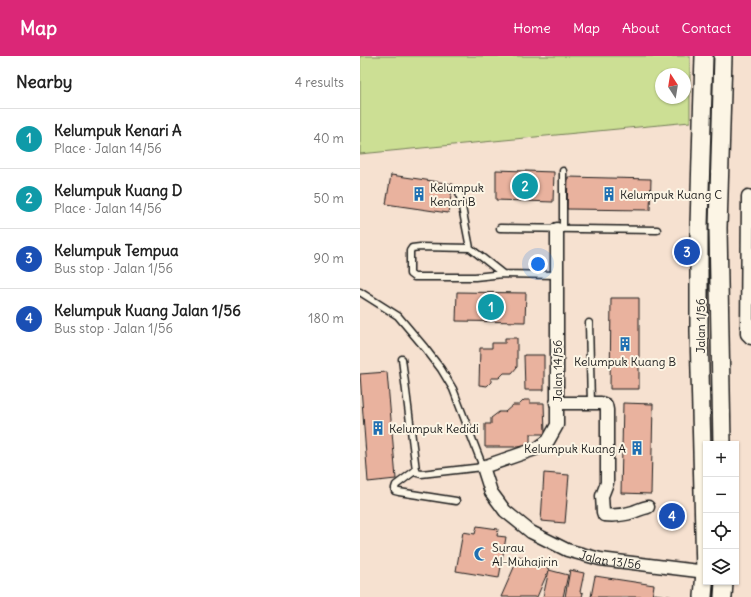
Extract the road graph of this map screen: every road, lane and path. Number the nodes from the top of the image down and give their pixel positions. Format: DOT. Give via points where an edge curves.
graph roads {
  1 [pos="704,56"];
  2 [pos="723,56"];
  3 [pos="563,171"];
  4 [pos="459,192"];
  5 [pos="748,196"];
  6 [pos="500,228"];
  7 [pos="560,229"];
  8 [pos="657,230"];
  9 [pos="470,248"];
  10 [pos="503,274"];
  11 [pos="557,275"];
  12 [pos="360,292"];
  13 [pos="589,323"];
  14 [pos="751,338"];
  15 [pos="402,359"];
  16 [pos="556,403"];
  17 [pos="591,403"];
  18 [pos="722,441"];
  19 [pos="482,467"];
  20 [pos="416,470"];
  21 [pos="456,501"];
  22 [pos="648,507"];
  23 [pos="704,549"];
  24 [pos="703,572"];
  25 [pos="704,585"];
  26 [pos="724,585"];
  27 [pos="703,597"];
  28 [pos="723,597"];
  1 -- 23 [label="main road, Jalan 1/56" via="698,225"];
  2 -- 18 [label="main road, Jalan 1/56" via="718,228"];
  3 -- 7 [label="lane"];
  4 -- 9 [label="lane"];
  5 -- 14 [label="street" via="747,334"];
  6 -- 7 [label="lane"];
  7 -- 8 [label="lane"];
  7 -- 11 [label="street, Jalan 14/56"];
  9 -- 10 [label="lane"];
  9 -- 10 [label="lane" via="412,248 410,274 414,277 475,277"];
  10 -- 11 [label="lane"];
  11 -- 16 [label="street, Jalan 14/56"];
  12 -- 19 [label="lane" via="398,316 441,369 453,390"];
  13 -- 17 [label="lane"];
  15 -- 20 [label="lane"];
  16 -- 17 [label="street"];
  16 -- 19 [label="street, Jalan 14/56" via="556,424 548,441 538,448"];
  17 -- 22 [label="street" via="606,405 608,410 607,483 602,496 604,515 620,515"];
  19 -- 20 [label="lane" via="421,474"];
  19 -- 24 [label="street, Jalan 13/56" via="491,492 505,511 531,532 567,550 600,559"];
  20 -- 21 [label="lane" via="396,486 396,491"];
  25 -- 27 [label="main road, Jalan 1/56"];
  26 -- 28 [label="main road"];
}
